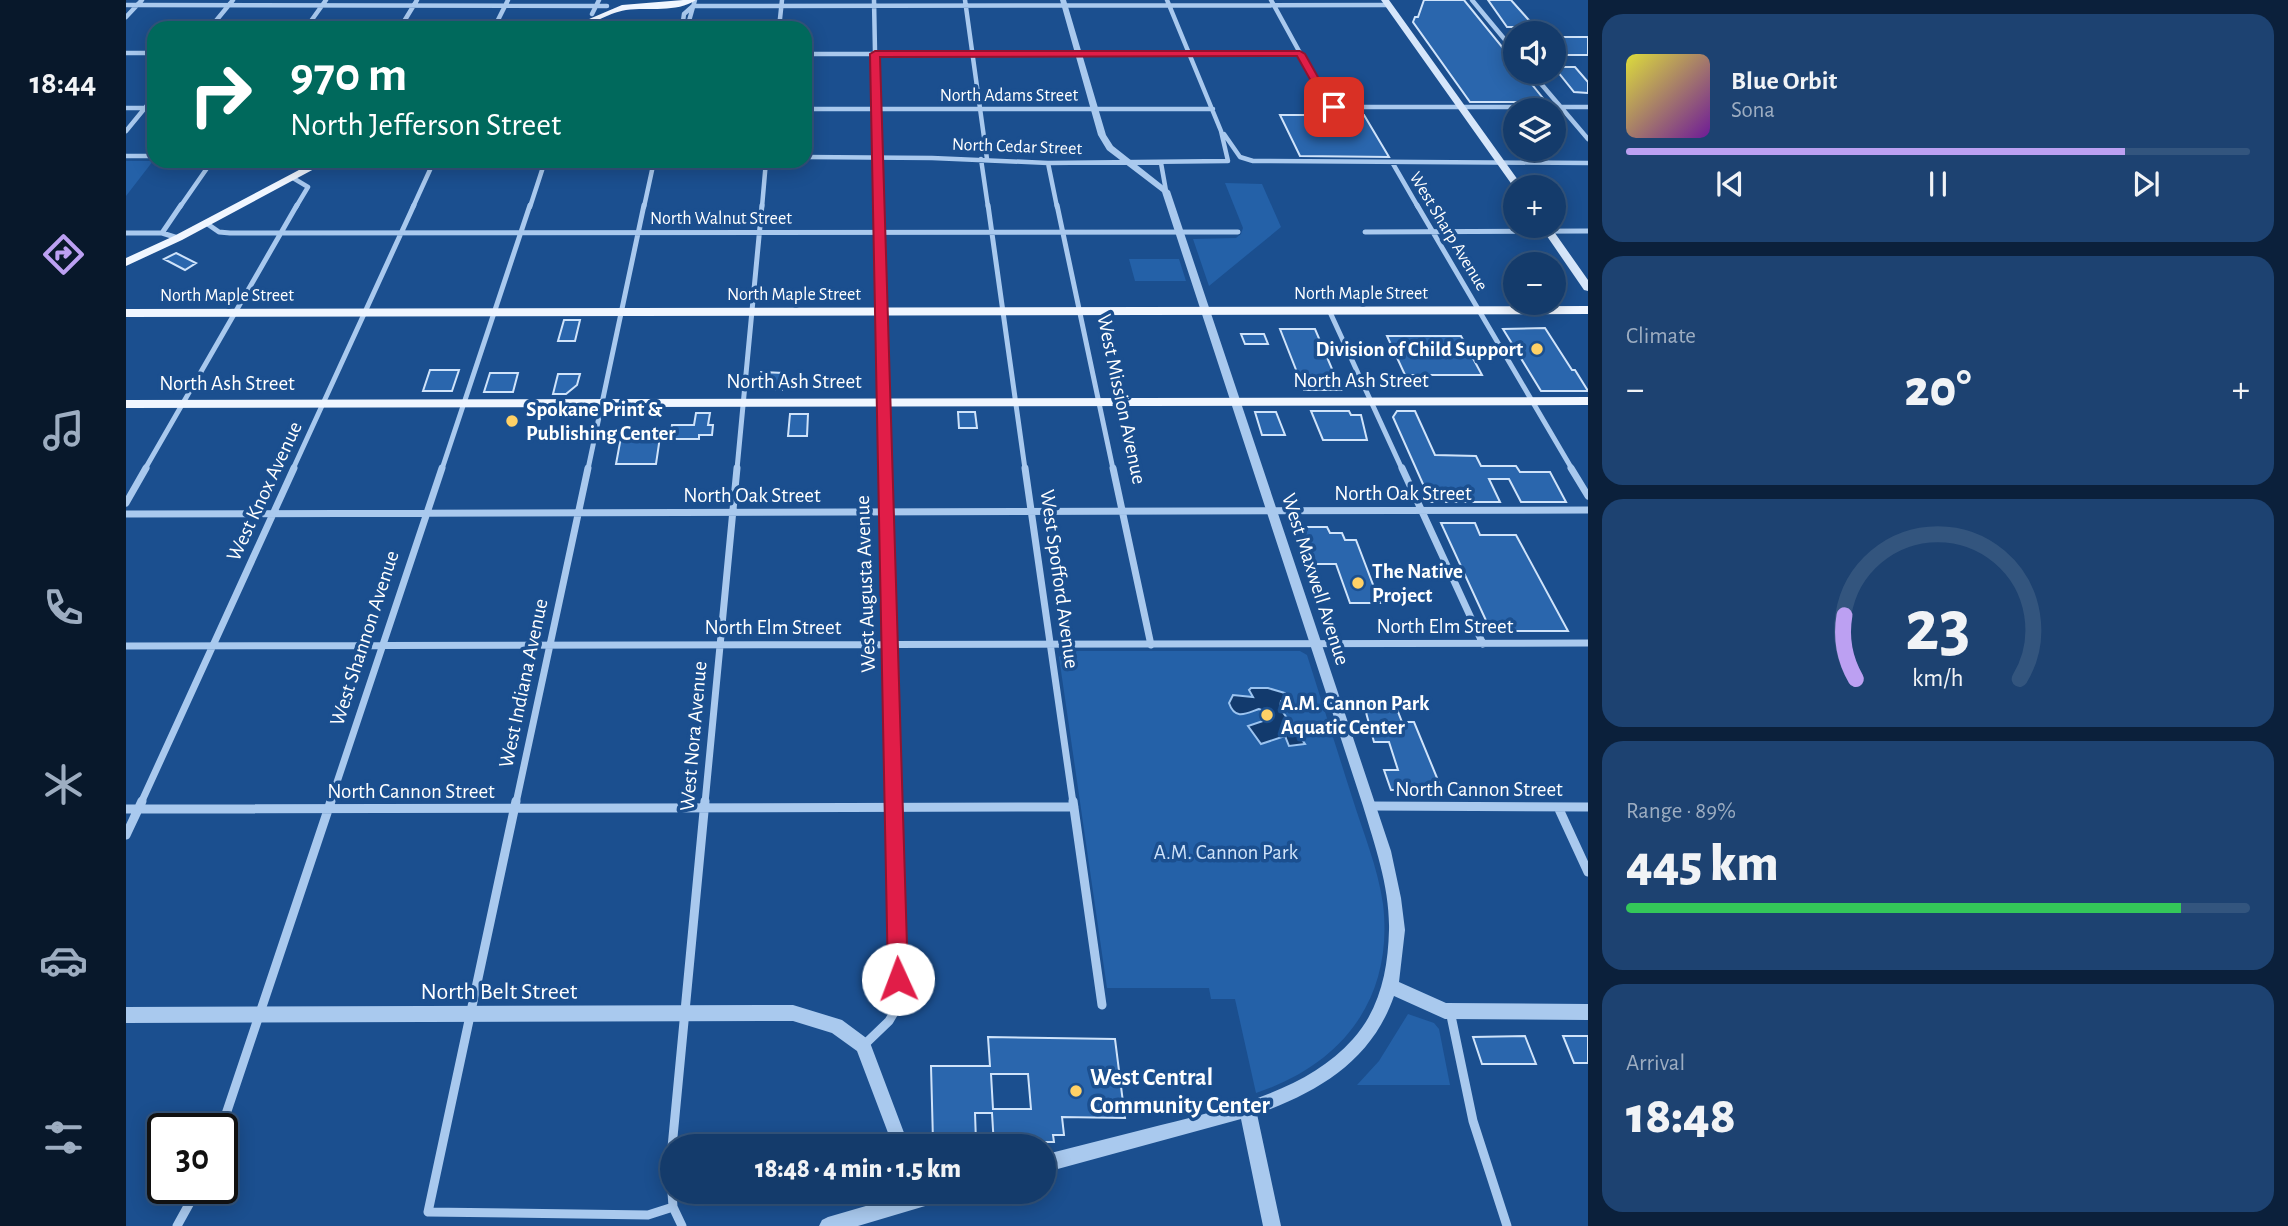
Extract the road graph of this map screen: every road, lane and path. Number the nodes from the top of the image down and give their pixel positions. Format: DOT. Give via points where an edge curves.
graph roads {
  1 [pos="142,0"];
  2 [pos="233,0"];
  3 [pos="326,0"];
  4 [pos="417,0"];
  5 [pos="508,0"];
  6 [pos="599,0"];
  7 [pos="619,0"];
  8 [pos="628,0"];
  9 [pos="965,0"];
  10 [pos="1167,0"];
  11 [pos="1270,0"];
  12 [pos="1472,0"];
  13 [pos="694,2"];
  14 [pos="782,3"];
  15 [pos="874,3"];
  16 [pos="1064,3"];
  17 [pos="1387,3"];
  18 [pos="126,5"];
  19 [pos="137,5"];
  20 [pos="229,5"];
  21 [pos="322,5"];
  22 [pos="1274,5"];
  23 [pos="413,6"];
  24 [pos="505,6"];
  25 [pos="648,6"];
  26 [pos="1170,6"];
  27 [pos="966,7"];
  28 [pos="597,14"];
  29 [pos="684,14"];
  30 [pos="126,17"];
  31 [pos="216,21"];
  32 [pos="311,21"];
  33 [pos="404,21"];
  34 [pos="498,21"];
  35 [pos="586,21"];
  36 [pos="684,21"];
  37 [pos="687,21"];
  38 [pos="780,21"];
  39 [pos="1503,37"];
  40 [pos="126,53"];
  41 [pos="147,53"];
  42 [pos="812,54"];
  43 [pos="875,54"];
  44 [pos="972,54"];
  45 [pos="1079,54"];
  46 [pos="1189,54"];
  47 [pos="1300,54"];
  48 [pos="1541,84"];
  49 [pos="1553,98"];
  50 [pos="147,106"];
  51 [pos="1566,107"];
  52 [pos="1588,107"];
  53 [pos="126,108"];
  54 [pos="145,108"];
  55 [pos="1461,108"];
  56 [pos="1503,108"];
  57 [pos="812,109"];
  58 [pos="876,109"];
  59 [pos="980,109"];
  60 [pos="1094,109"];
  61 [pos="1213,109"];
  62 [pos="1566,113"];
  63 [pos="126,131"];
  64 [pos="1221,131"];
  65 [pos="1588,139"];
  66 [pos="126,156"];
  67 [pos="147,156"];
  68 [pos="812,157"];
  69 [pos="877,158"];
  70 [pos="984,159"];
  71 [pos="1128,162"];
  72 [pos="1392,162"];
  73 [pos="1501,162"];
  74 [pos="1048,163"];
  75 [pos="1161,163"];
  76 [pos="1588,163"];
  77 [pos="207,168"];
  78 [pos="311,168"];
  79 [pos="431,168"];
  80 [pos="543,168"];
  81 [pos="653,168"];
  82 [pos="765,168"];
  83 [pos="1510,175"];
  84 [pos="293,178"];
  85 [pos="1166,191"];
  86 [pos="206,223"];
  87 [pos="1503,230"];
  88 [pos="1566,230"];
  89 [pos="991,231"];
  90 [pos="1063,231"];
  91 [pos="1588,231"];
  92 [pos="401,232"];
  93 [pos="521,232"];
  94 [pos="639,232"];
  95 [pos="760,232"];
  96 [pos="877,232"];
  97 [pos="1178,232"];
  98 [pos="1238,232"];
  99 [pos="1364,232"];
  100 [pos="1433,232"];
  101 [pos="126,233"];
  102 [pos="162,233"];
  103 [pos="281,233"];
  104 [pos="178,238"];
  105 [pos="1553,238"];
  106 [pos="126,262"];
  107 [pos="126,271"];
  108 [pos="1588,288"];
  109 [pos="1329,310"];
  110 [pos="1479,310"];
  111 [pos="1588,310"];
  112 [pos="881,311"];
  113 [pos="1003,311"];
  114 [pos="1080,311"];
  115 [pos="1205,311"];
  116 [pos="236,312"];
  117 [pos="365,312"];
  118 [pos="494,312"];
  119 [pos="622,312"];
  120 [pos="752,312"];
  121 [pos="126,313"];
  122 [pos="1235,401"];
  123 [pos="1370,401"];
  124 [pos="1532,401"];
  125 [pos="1588,401"];
  126 [pos="602,402"];
  127 [pos="742,402"];
  128 [pos="884,402"];
  129 [pos="1017,402"];
  130 [pos="1099,402"];
  131 [pos="126,404"];
  132 [pos="182,404"];
  133 [pos="323,404"];
  134 [pos="463,404"];
  135 [pos="1588,496"];
  136 [pos="126,503"];
  137 [pos="1421,510"];
  138 [pos="1588,510"];
  139 [pos="1273,511"];
  140 [pos="886,512"];
  141 [pos="1032,512"];
  142 [pos="1122,512"];
  143 [pos="579,513"];
  144 [pos="733,513"];
  145 [pos="126,514"];
  146 [pos="273,514"];
  147 [pos="426,514"];
  148 [pos="1588,643"];
  149 [pos="1483,644"];
  150 [pos="721,645"];
  151 [pos="890,645"];
  152 [pos="1052,645"];
  153 [pos="1151,645"];
  154 [pos="1317,645"];
  155 [pos="126,646"];
  156 [pos="212,646"];
  157 [pos="382,646"];
  158 [pos="551,646"];
  159 [pos="706,806"];
  160 [pos="893,806"];
  161 [pos="1370,806"];
  162 [pos="1074,807"];
  163 [pos="1558,807"];
  164 [pos="1588,807"];
  165 [pos="515,808"];
  166 [pos="126,809"];
  167 [pos="138,809"];
  168 [pos="327,810"];
  169 [pos="126,835"];
  170 [pos="1588,872"];
  171 [pos="1391,986"];
  172 [pos="1102,1005"];
  173 [pos="1450,1011"];
  174 [pos="1588,1012"];
  175 [pos="685,1013"];
  176 [pos="471,1014"];
  177 [pos="126,1015"];
  178 [pos="258,1015"];
  179 [pos="863,1046"];
  180 [pos="1248,1110"];
  181 [pos="226,1113"];
  182 [pos="673,1134"];
  183 [pos="896,1134"];
  184 [pos="1056,1161"];
  185 [pos="189,1204"];
  186 [pos="673,1204"];
  187 [pos="890,1204"];
  188 [pos="673,1207"];
  189 [pos="177,1226"];
  190 [pos="682,1226"];
  191 [pos="828,1226"];
  192 [pos="1272,1226"];
  193 [pos="1507,1226"];
  1 -- 19 [label="street"];
  2 -- 20 [label="street"];
  3 -- 21 [label="street"];
  4 -- 23 [label="street"];
  5 -- 24 [label="street"];
  6 -- 28 [label="street"];
  7 -- 28 [label="main road"];
  8 -- 25 [label="main road"];
  9 -- 27 [label="street, West Spofford Avenue"];
  10 -- 26 [label="street"];
  11 -- 22 [label="street"];
  12 -- 39 [label="street"];
  13 -- 14 [label="street"];
  13 -- 25 [label="main road"];
  13 -- 29 [label="street"];
  13 -- 37 [label="street"];
  14 -- 15 [label="street"];
  14 -- 38 [label="street"];
  15 -- 27 [label="street"];
  15 -- 43 [label="street, West Augusta Avenue"];
  16 -- 26 [label="street"];
  16 -- 27 [label="street"];
  16 -- 45 [label="street"];
  17 -- 22 [label="street"];
  17 -- 55 [label="main road"];
  18 -- 19 [label="street"];
  19 -- 20 [label="street"];
  19 -- 30 [label="street"];
  20 -- 21 [label="street"];
  20 -- 31 [label="street"];
  21 -- 23 [label="street"];
  21 -- 32 [label="street"];
  22 -- 26 [label="street"];
  22 -- 47 [label="street"];
  23 -- 24 [label="street"];
  23 -- 33 [label="street"];
  24 -- 28 [label="street"];
  24 -- 34 [label="street"];
  25 -- 28 [label="main road"];
  25 -- 29 [label="main road" via="678,9"];
  26 -- 46 [label="street"];
  27 -- 44 [label="street, West Spofford Avenue"];
  28 -- 35 [label="main road"];
  29 -- 36 [label="street"];
  40 -- 41 [label="street"];
  42 -- 43 [label="street"];
  43 -- 44 [label="street"];
  43 -- 58 [label="street, West Augusta Avenue"];
  44 -- 45 [label="street"];
  44 -- 59 [label="street, West Spofford Avenue"];
  45 -- 46 [label="street"];
  45 -- 60 [label="street"];
  46 -- 47 [label="street"];
  46 -- 61 [label="street"];
  47 -- 55 [label="street" via="1334,107"];
  48 -- 49 [label="street"];
  50 -- 54 [label="street"];
  51 -- 52 [label="street"];
  53 -- 54 [label="street"];
  54 -- 63 [label="street"];
  55 -- 56 [label="street"];
  55 -- 73 [label="main road"];
  57 -- 58 [label="street, North Adams Street"];
  58 -- 59 [label="street, North Adams Street"];
  58 -- 69 [label="street, West Augusta Avenue"];
  59 -- 60 [label="street, North Adams Street"];
  59 -- 70 [label="street, West Spofford Avenue"];
  60 -- 61 [label="street, North Adams Street"];
  60 -- 71 [label="street" via="1101,135"];
  61 -- 64 [label="street"];
  62 -- 65 [label="street"];
  64 -- 72 [label="street" via="1244,160"];
  64 -- 75 [label="street, North Cedar Street" via="1228,160"];
  66 -- 67 [label="street"];
  68 -- 69 [label="street, North Cedar Street"];
  69 -- 70 [label="street, North Cedar Street"];
  69 -- 96 [label="street, West Augusta Avenue"];
  70 -- 74 [label="street, North Cedar Street"];
  70 -- 89 [label="street, West Spofford Avenue"];
  71 -- 74 [label="street, North Cedar Street"];
  71 -- 75 [label="street, North Cedar Street"];
  71 -- 85 [label="street"];
  72 -- 73 [label="street"];
  72 -- 100 [label="street, West Sharp Avenue"];
  73 -- 76 [label="street"];
  73 -- 83 [label="main road"];
  74 -- 90 [label="street, West Mission Avenue"];
  75 -- 85 [label="street, West Maxwell Avenue"];
  77 -- 102 [label="street"];
  78 -- 84 [label="main road"];
  79 -- 92 [label="street, West Knox Avenue"];
  80 -- 93 [label="street, West Shannon Avenue"];
  81 -- 94 [label="street, West Indiana Avenue"];
  82 -- 95 [label="street, West Nora Avenue"];
  84 -- 86 [label="main road"];
  84 -- 103 [label="street" via="308,187"];
  85 -- 97 [label="street, West Maxwell Avenue"];
  86 -- 103 [label="street, North Walnut Street" via="222,233"];
  86 -- 104 [label="main road"];
  87 -- 100 [label="street"];
  88 -- 91 [label="street"];
  89 -- 90 [label="street, North Walnut Street"];
  89 -- 96 [label="street, North Walnut Street"];
  89 -- 113 [label="street, West Spofford Avenue"];
  90 -- 97 [label="street, North Walnut Street"];
  90 -- 114 [label="street, West Mission Avenue"];
  92 -- 93 [label="street, North Walnut Street"];
  92 -- 103 [label="street, North Walnut Street"];
  92 -- 117 [label="street, West Knox Avenue"];
  93 -- 94 [label="street, North Walnut Street"];
  93 -- 118 [label="street, West Shannon Avenue"];
  94 -- 95 [label="street, North Walnut Street"];
  94 -- 119 [label="street, West Indiana Avenue"];
  95 -- 96 [label="street, North Walnut Street"];
  95 -- 120 [label="street, West Nora Avenue"];
  96 -- 112 [label="street, West Augusta Avenue"];
  97 -- 98 [label="street, North Walnut Street"];
  97 -- 115 [label="street, West Maxwell Avenue"];
  99 -- 100 [label="street"];
  100 -- 110 [label="street, West Sharp Avenue"];
  101 -- 102 [label="street"];
  102 -- 104 [label="street"];
  103 -- 116 [label="street"];
  104 -- 106 [label="main road"];
  104 -- 107 [label="main road"];
  105 -- 108 [label="main road"];
  109 -- 110 [label="main road, North Maple Street"];
  109 -- 115 [label="main road, North Maple Street"];
  109 -- 123 [label="street"];
  110 -- 111 [label="main road, North Maple Street"];
  110 -- 124 [label="street, West Sharp Avenue"];
  112 -- 113 [label="main road, North Maple Street"];
  112 -- 120 [label="main road, North Maple Street"];
  112 -- 128 [label="street, West Augusta Avenue"];
  113 -- 114 [label="main road, North Maple Street"];
  113 -- 129 [label="street, West Spofford Avenue"];
  114 -- 115 [label="main road, North Maple Street"];
  114 -- 130 [label="street, West Mission Avenue"];
  115 -- 122 [label="street, West Maxwell Avenue"];
  116 -- 117 [label="main road, North Maple Street"];
  116 -- 121 [label="main road, North Maple Street"];
  116 -- 132 [label="street"];
  117 -- 118 [label="main road, North Maple Street"];
  117 -- 133 [label="street, West Knox Avenue"];
  118 -- 119 [label="main road, North Maple Street"];
  118 -- 134 [label="street, West Shannon Avenue"];
  119 -- 120 [label="main road, North Maple Street"];
  119 -- 126 [label="street, West Indiana Avenue"];
  120 -- 127 [label="street, West Nora Avenue"];
  122 -- 123 [label="main road, North Ash Street"];
  122 -- 130 [label="main road, North Ash Street"];
  122 -- 139 [label="street, West Maxwell Avenue"];
  123 -- 124 [label="main road, North Ash Street"];
  123 -- 137 [label="street"];
  124 -- 125 [label="main road, North Ash Street"];
  124 -- 135 [label="street, West Sharp Avenue"];
  126 -- 127 [label="main road, North Ash Street"];
  126 -- 134 [label="main road, North Ash Street"];
  126 -- 143 [label="street, West Indiana Avenue"];
  127 -- 128 [label="main road, North Ash Street"];
  127 -- 144 [label="street, West Nora Avenue"];
  128 -- 129 [label="main road, North Ash Street"];
  128 -- 140 [label="street, West Augusta Avenue"];
  129 -- 130 [label="main road, North Ash Street"];
  129 -- 141 [label="street, West Spofford Avenue"];
  130 -- 142 [label="street, West Mission Avenue"];
  131 -- 132 [label="main road, North Ash Street"];
  132 -- 133 [label="main road, North Ash Street"];
  132 -- 136 [label="street"];
  133 -- 134 [label="main road, North Ash Street"];
  133 -- 146 [label="street, West Knox Avenue"];
  134 -- 147 [label="street, West Shannon Avenue"];
  137 -- 138 [label="street, North Oak Street"];
  137 -- 139 [label="street, North Oak Street"];
  137 -- 149 [label="street"];
  139 -- 142 [label="street, North Oak Street"];
  139 -- 154 [label="street, West Maxwell Avenue"];
  140 -- 141 [label="street, North Oak Street"];
  140 -- 144 [label="street, North Oak Street"];
  140 -- 151 [label="street, West Augusta Avenue"];
  141 -- 142 [label="street, North Oak Street"];
  141 -- 152 [label="street, West Spofford Avenue"];
  142 -- 153 [label="street, West Mission Avenue"];
  143 -- 144 [label="street, North Oak Street"];
  143 -- 147 [label="street, North Oak Street"];
  143 -- 158 [label="street, West Indiana Avenue"];
  144 -- 150 [label="street, West Nora Avenue"];
  145 -- 146 [label="street, North Oak Street"];
  146 -- 147 [label="street, North Oak Street"];
  146 -- 156 [label="street, West Knox Avenue"];
  147 -- 157 [label="street, West Shannon Avenue"];
  148 -- 149 [label="street, North Elm Street"];
  149 -- 154 [label="street, North Elm Street"];
  150 -- 151 [label="street, North Elm Street"];
  150 -- 158 [label="street, North Elm Street"];
  150 -- 159 [label="street, West Nora Avenue"];
  151 -- 152 [label="street, North Elm Street"];
  151 -- 160 [label="street, West Augusta Avenue"];
  152 -- 153 [label="street, North Elm Street"];
  152 -- 162 [label="street, West Spofford Avenue"];
  153 -- 154 [label="street, North Elm Street"];
  154 -- 161 [label="street, West Maxwell Avenue"];
  155 -- 156 [label="street, North Elm Street"];
  156 -- 157 [label="street, North Elm Street"];
  156 -- 167 [label="street, West Knox Avenue"];
  157 -- 158 [label="street, North Elm Street"];
  157 -- 168 [label="street, West Shannon Avenue"];
  158 -- 165 [label="street, West Indiana Avenue"];
  159 -- 160 [label="street, North Cannon Street"];
  159 -- 165 [label="street, North Cannon Street"];
  159 -- 175 [label="street, West Nora Avenue"];
  160 -- 162 [label="street, North Cannon Street"];
  160 -- 179 [label="street, West Augusta Avenue" via="899,1004"];
  161 -- 163 [label="street, North Cannon Street"];
  161 -- 171 [label="street, West Maxwell Avenue" via="1389,869 1397,930"];
  162 -- 172 [label="street, West Spofford Avenue"];
  163 -- 164 [label="street, North Cannon Street"];
  163 -- 170 [label="street"];
  165 -- 168 [label="street, North Cannon Street"];
  165 -- 176 [label="street, West Indiana Avenue"];
  166 -- 167 [label="street, North Cannon Street"];
  167 -- 168 [label="street, North Cannon Street"];
  167 -- 169 [label="street, West Knox Avenue"];
  168 -- 178 [label="street, West Shannon Avenue"];
  171 -- 173 [label="street"];
  171 -- 180 [label="street, West Maxwell Avenue" via="1361,1043 1342,1063 1290,1094"];
  173 -- 174 [label="street"];
  173 -- 193 [label="street" via="1473,1121"];
  175 -- 176 [label="street, North Belt Street"];
  175 -- 179 [label="street, North Belt Street" via="793,1013 836,1026"];
  175 -- 182 [label="street, West Nora Avenue"];
  176 -- 178 [label="street, North Belt Street"];
  176 -- 188 [label="street, West Indiana Avenue" via="428,1212 648,1215"];
  177 -- 178 [label="street, North Belt Street"];
  178 -- 181 [label="street, West Shannon Avenue"];
  179 -- 183 [label="street"];
  180 -- 184 [label="street, West Maxwell Avenue"];
  180 -- 192 [label="street"];
  185 -- 189 [label="street"];
  186 -- 188 [label="street, West Nora Avenue"];
  187 -- 191 [label="street"];
  188 -- 190 [label="street, West Nora Avenue"];
}
